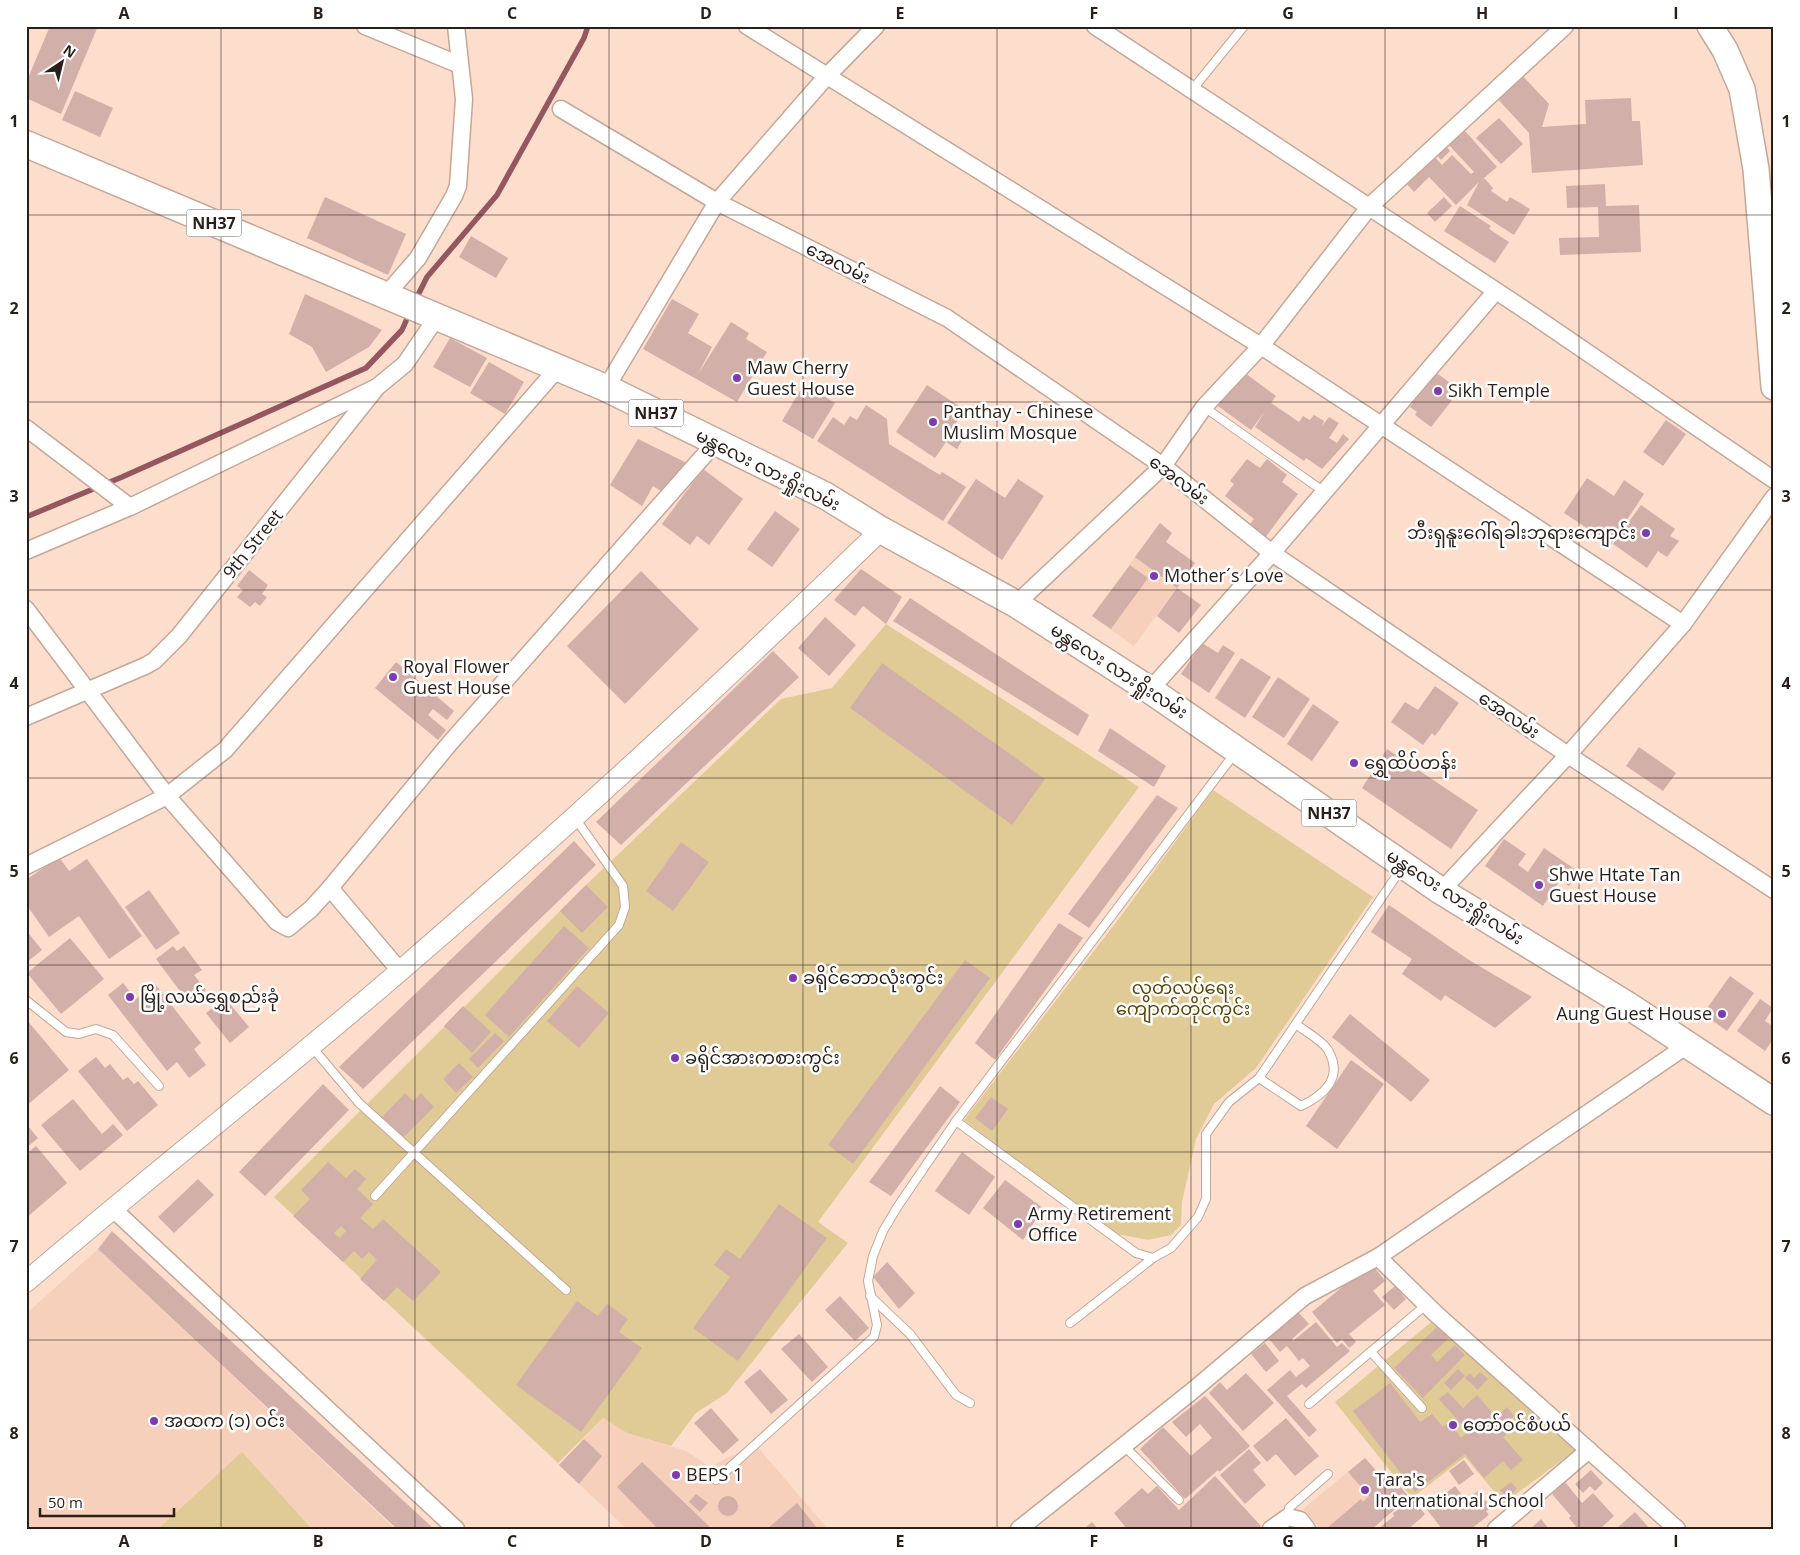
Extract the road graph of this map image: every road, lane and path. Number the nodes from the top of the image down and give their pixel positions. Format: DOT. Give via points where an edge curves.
graph roads {
  1 [pos="365,26"];
  2 [pos="456,26"];
  3 [pos="746,26"];
  4 [pos="876,26"];
  5 [pos="1244,26"];
  6 [pos="1565,26"];
  7 [pos="1710,26"];
  8 [pos="1108,29"];
  9 [pos="460,65"];
  10 [pos="826,77"];
  11 [pos="1192,90"];
  12 [pos="561,109"];
  13 [pos="26,144"];
  14 [pos="717,202"];
  15 [pos="1370,206"];
  16 [pos="1496,292"];
  17 [pos="412,306"];
  18 [pos="1260,346"];
  19 [pos="557,369"];
  20 [pos="378,387"];
  21 [pos="1774,387"];
  22 [pos="606,388"];
  23 [pos="1204,407"];
  24 [pos="1379,426"];
  25 [pos="26,428"];
  26 [pos="715,443"];
  27 [pos="1163,466"];
  28 [pos="1774,480"];
  29 [pos="1323,491"];
  30 [pos="1774,497"];
  31 [pos="130,506"];
  32 [pos="881,530"];
  33 [pos="26,551"];
  34 [pos="1272,553"];
  35 [pos="1016,604"];
  36 [pos="26,608"];
  37 [pos="1683,624"];
  38 [pos="88,690"];
  39 [pos="1150,690"];
  40 [pos="26,717"];
  41 [pos="1238,749"];
  42 [pos="1568,755"];
  43 [pos="167,796"];
  44 [pos="574,817"];
  45 [pos="26,866"];
  46 [pos="1404,866"];
  47 [pos="330,888"];
  48 [pos="1774,890"];
  49 [pos="1442,892"];
  50 [pos="400,971"];
  51 [pos="26,1000"];
  52 [pos="1297,1025"];
  53 [pos="1689,1044"];
  54 [pos="310,1045"];
  55 [pos="1259,1078"];
  56 [pos="159,1086"];
  57 [pos="1774,1102"];
  58 [pos="956,1121"];
  59 [pos="415,1152"];
  60 [pos="375,1196"];
  61 [pos="112,1208"];
  62 [pos="1378,1257"];
  63 [pos="1153,1258"];
  64 [pos="26,1282"];
  65 [pos="566,1290"];
  66 [pos="870,1296"];
  67 [pos="1427,1304"];
  68 [pos="1070,1323"];
  69 [pos="1370,1352"];
  70 [pos="970,1403"];
  71 [pos="1309,1404"];
  72 [pos="1422,1408"];
  73 [pos="1123,1445"];
  74 [pos="1589,1450"];
  75 [pos="1328,1474"];
  76 [pos="716,1480"];
  77 [pos="1179,1500"];
  78 [pos="1288,1517"];
  79 [pos="456,1529"];
  80 [pos="1018,1529"];
  81 [pos="1271,1529"];
  82 [pos="1307,1529"];
  83 [pos="1496,1529"];
  84 [pos="1677,1529"];
  1 -- 9 [label="street"];
  2 -- 9 [label="street, 9th Street"];
  3 -- 10 [label="street"];
  4 -- 10 [label="street"];
  5 -- 11 [label="lane"];
  6 -- 15 [label="street"];
  7 -- 21 [label="main road" via="1725,50 1742,90 1749,125 1756,169"];
  8 -- 11 [label="street"];
  9 -- 17 [label="street, 9th Street" via="464,99 458,186 418,258"];
  10 -- 14 [label="street"];
  10 -- 18 [label="street"];
  11 -- 15 [label="street"];
  12 -- 14 [label="street, အေလမ်း"];
  13 -- 17 [label="highway, NH37"];
  14 -- 22 [label="street"];
  14 -- 27 [label="street, အေလမ်း" via="947,318"];
  15 -- 16 [label="street"];
  15 -- 18 [label="street"];
  16 -- 24 [label="street"];
  16 -- 28 [label="street"];
  17 -- 19 [label="highway, မန္တလေး လားရှိုးလမ်း / NH37"];
  17 -- 20 [label="street, 9th Street" via="406,364"];
  18 -- 23 [label="street"];
  18 -- 24 [label="street"];
  19 -- 22 [label="highway, မန္တလေး လားရှိုးလမ်း / NH37"];
  19 -- 43 [label="street" via="225,750"];
  20 -- 31 [label="street"];
  20 -- 38 [label="street, 9th Street" via="179,636 154,661"];
  22 -- 26 [label="highway, မန္တလေး လားရှိုးလမ်း / NH37"];
  23 -- 27 [label="street"];
  23 -- 29 [label="lane"];
  24 -- 29 [label="street"];
  24 -- 37 [label="street"];
  25 -- 31 [label="street"];
  26 -- 32 [label="highway, မန္တလေး လားရှိုးလမ်း / NH37" via="826,496"];
  26 -- 47 [label="street" via="450,743"];
  27 -- 34 [label="street, အေလမ်း"];
  27 -- 35 [label="street"];
  29 -- 34 [label="street"];
  30 -- 37 [label="street"];
  31 -- 33 [label="street"];
  32 -- 35 [label="highway, မန္တလေး လားရှိုးလမ်း / NH37"];
  32 -- 44 [label="street" via="670,731"];
  34 -- 39 [label="street"];
  34 -- 42 [label="street, အေလမ်း"];
  35 -- 39 [label="highway, မန္တလေး လားရှိုးလမ်း / NH37"];
  36 -- 38 [label="street"];
  37 -- 42 [label="street"];
  38 -- 40 [label="street, 9th Street"];
  38 -- 43 [label="street"];
  39 -- 41 [label="highway, မန္တလေး လားရှိုးလမ်း / NH37"];
  41 -- 46 [label="highway, မန္တလေး လားရှိုးလမ်း / NH37"];
  41 -- 58 [label="lane"];
  42 -- 48 [label="street, အေလမ်း"];
  42 -- 49 [label="street"];
  43 -- 45 [label="street"];
  43 -- 47 [label="street" via="277,922 288,928"];
  44 -- 50 [label="street"];
  44 -- 59 [label="lane" via="623,886 625,907 619,924"];
  46 -- 49 [label="highway, မန္တလေး လားရှိုးလမ်း / NH37"];
  46 -- 52 [label="lane"];
  47 -- 50 [label="street"];
  49 -- 53 [label="highway, မန္တလေး လားရှိုးလမ်း / NH37"];
  50 -- 54 [label="street"];
  51 -- 56 [label="lane" via="66,1032 79,1034 96,1029 113,1035"];
  52 -- 55 [label="lane"];
  52 -- 55 [label="lane" via="1327,1049 1333,1064 1330,1083 1319,1097 1301,1106"];
  53 -- 57 [label="highway, မန္တလေး လားရှိုးလမ်း / NH37"];
  53 -- 62 [label="street"];
  54 -- 59 [label="lane" via="359,1103"];
  54 -- 61 [label="street"];
  55 -- 63 [label="lane" via="1229,1102 1206,1134 1206,1199 1198,1217 1171,1248"];
  58 -- 63 [label="lane" via="1105,1233 1136,1253"];
  58 -- 66 [label="lane" via="883,1231 869,1273"];
  59 -- 60 [label="lane"];
  59 -- 65 [label="lane"];
  61 -- 64 [label="street"];
  61 -- 79 [label="street"];
  62 -- 67 [label="street"];
  62 -- 73 [label="street" via="1305,1296"];
  63 -- 68 [label="lane"];
  66 -- 70 [label="lane" via="910,1334 956,1395"];
  66 -- 76 [label="lane" via="877,1325 874,1337"];
  67 -- 69 [label="lane"];
  67 -- 74 [label="street"];
  69 -- 71 [label="lane"];
  69 -- 72 [label="lane"];
  73 -- 77 [label="lane"];
  73 -- 80 [label="street"];
  74 -- 83 [label="street"];
  74 -- 84 [label="street"];
  75 -- 78 [label="lane" via="1289,1508"];
  78 -- 81 [label="street"];
  78 -- 82 [label="street" via="1300,1520"];
}
